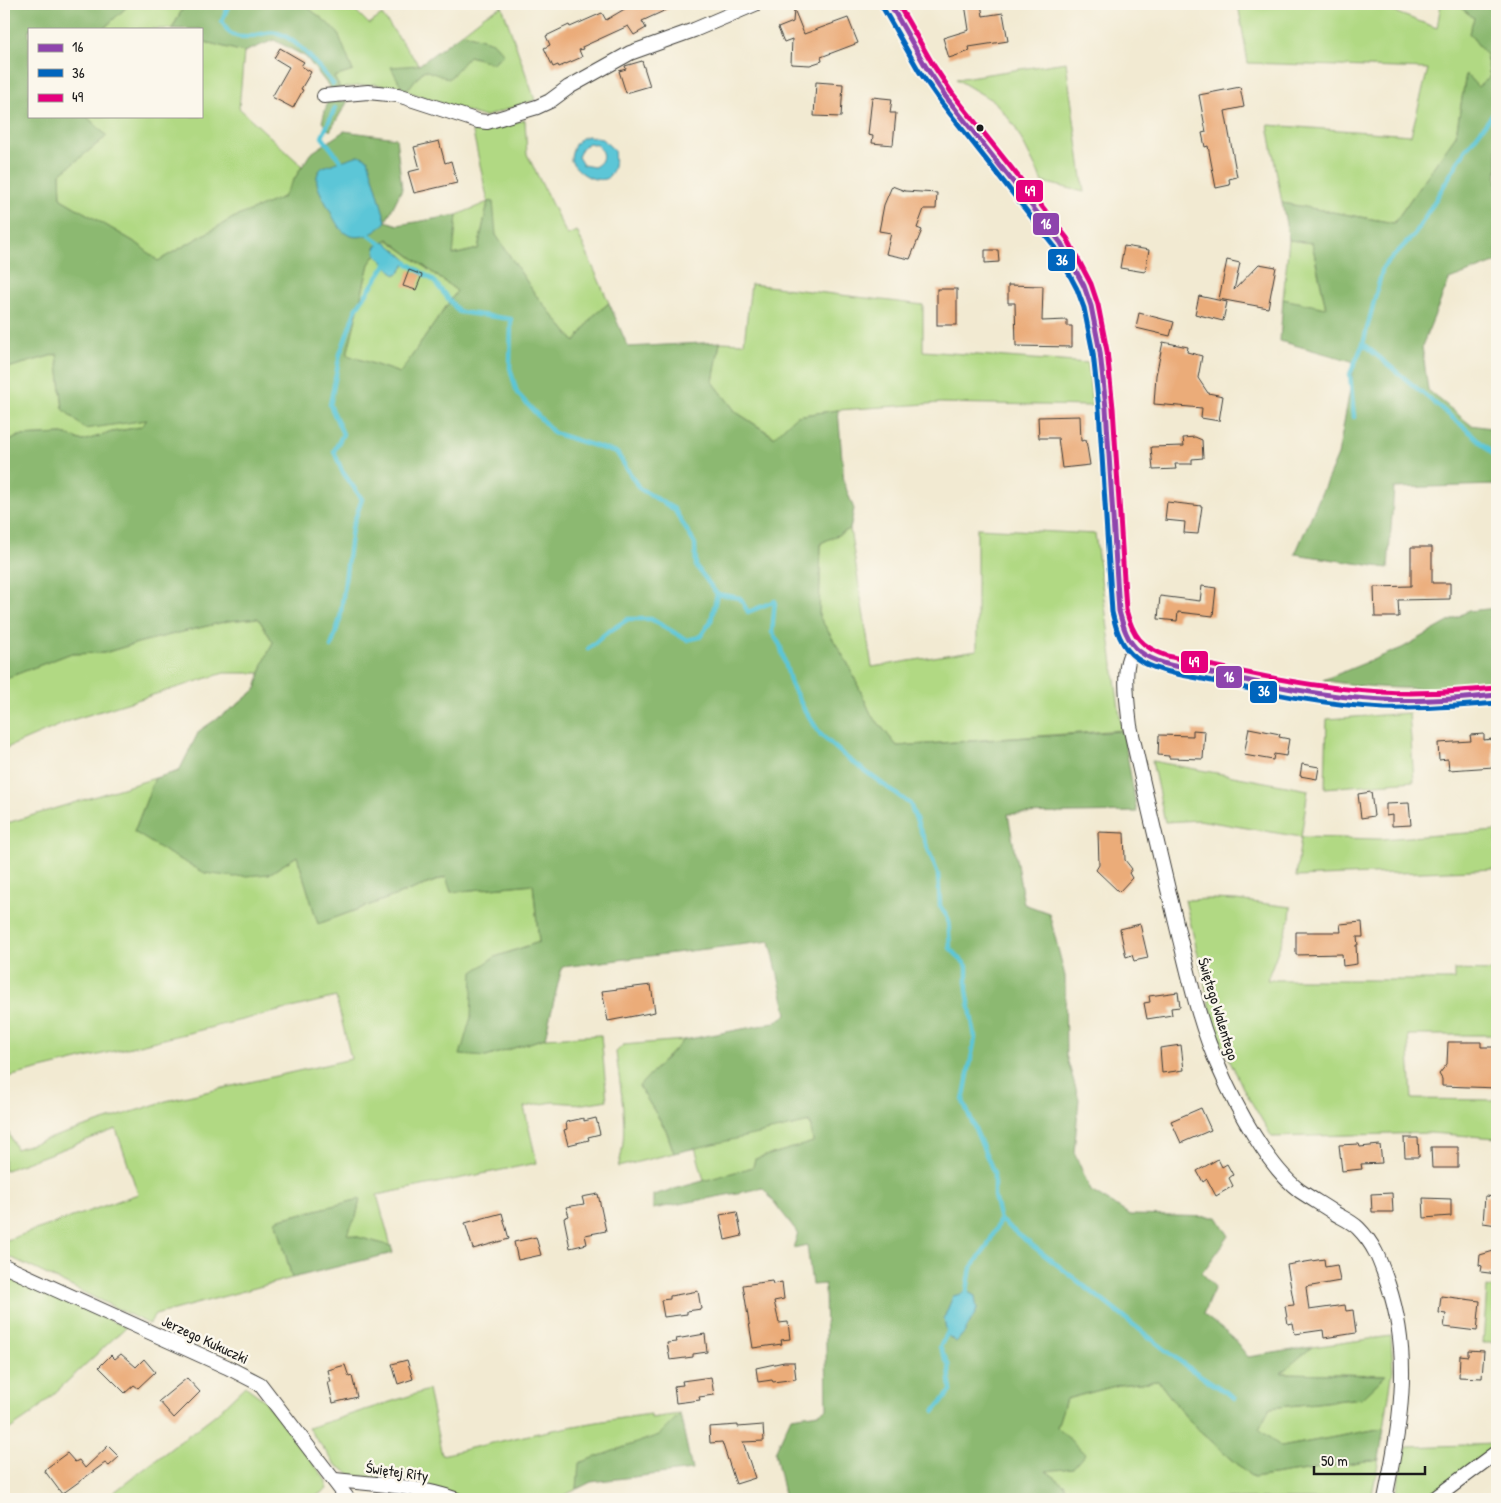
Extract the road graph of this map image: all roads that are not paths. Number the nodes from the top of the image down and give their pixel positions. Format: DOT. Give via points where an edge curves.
graph roads {
  1 [pos="755,4"];
  2 [pos="890,4"];
  3 [pos="324,96"];
  4 [pos="1135,648"];
  5 [pos="1497,695"];
  6 [pos="4,1266"];
  7 [pos="1497,1452"];
  8 [pos="334,1480"];
  9 [pos="348,1499"];
  10 [pos="455,1499"];
  11 [pos="1385,1499"];
  12 [pos="1434,1499"];
  1 -- 3 [label="street" via="630,53 537,108 487,122 398,94 368,92"];
  2 -- 4 [label="street" via="941,89 1061,243 1084,286 1096,326 1104,384 1119,611 1126,635"];
  4 -- 5 [label="street" via="1153,660 1165,663 1346,696 1428,700"];
  4 -- 11 [label="street, Świętego Walentego" via="1127,670 1130,726 1163,874 1207,1039 1244,1119 1263,1148 1298,1189 1356,1226 1372,1243 1391,1292 1399,1329 1403,1375 1397,1440"];
  6 -- 8 [label="street, Jerzego Kukuczki" via="260,1384"];
  7 -- 12 [label="street"];
  8 -- 9 [label="street, Jerzego Kukuczki"];
  8 -- 10 [label="street, Świętej Rity" via="390,1486"];
}
